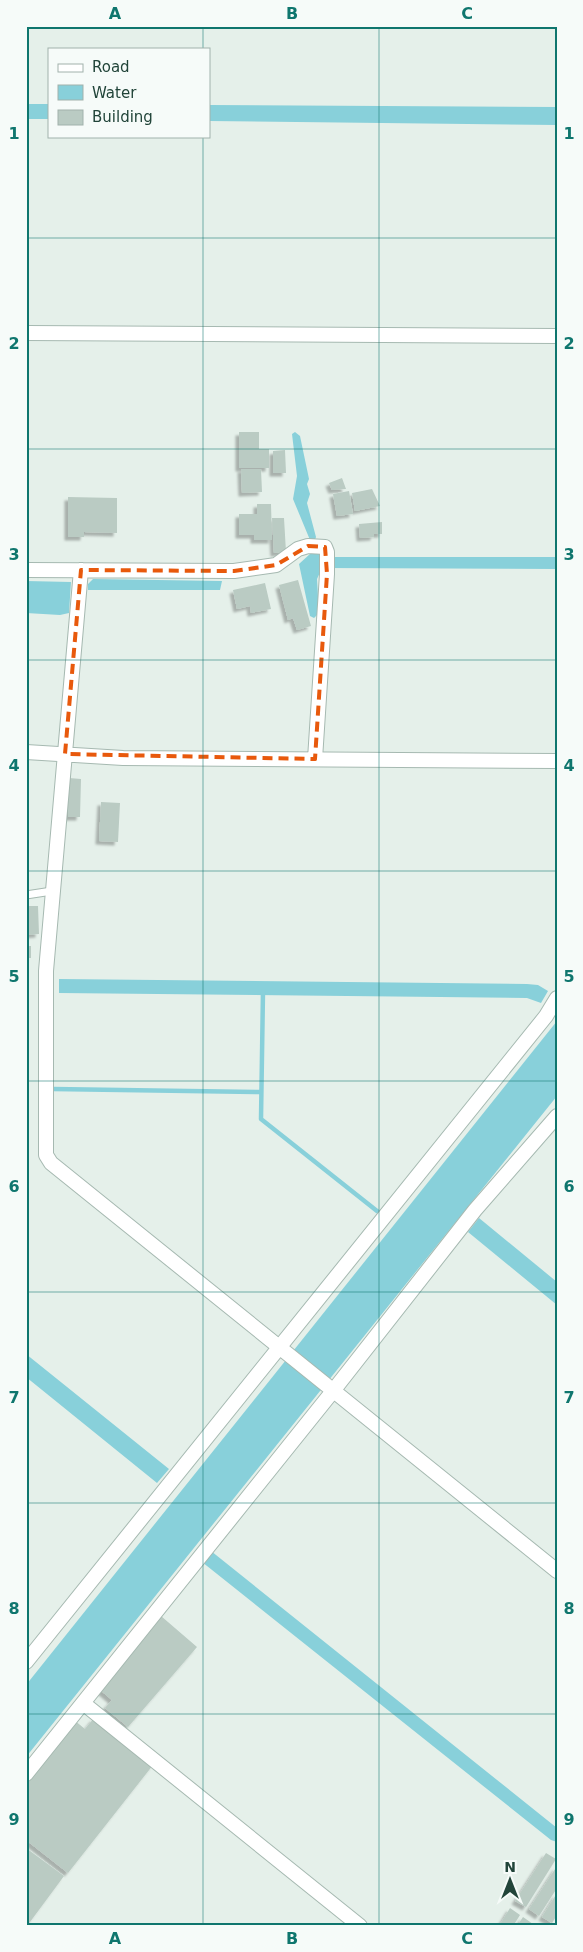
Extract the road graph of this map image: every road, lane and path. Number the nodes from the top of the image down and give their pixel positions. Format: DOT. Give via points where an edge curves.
graph roads {
  1 [pos="26,334"];
  2 [pos="557,336"];
  3 [pos="26,570"];
  4 [pos="81,570"];
  5 [pos="26,752"];
  6 [pos="65,754"];
  7 [pos="315,759"];
  8 [pos="557,761"];
  9 [pos="52,891"];
  10 [pos="26,896"];
  11 [pos="557,998"];
  12 [pos="557,1116"];
  13 [pos="282,1350"];
  14 [pos="331,1389"];
  15 [pos="557,1571"];
  16 [pos="27,1659"];
  17 [pos="83,1703"];
  18 [pos="26,1774"];
  19 [pos="360,1926"];
  1 -- 2 [label="street"];
  3 -- 4 [label="street"];
  4 -- 6 [label="street"];
  4 -- 7 [label="street" via="234,571 276,565 298,549 318,548 327,574"];
  5 -- 6 [label="street"];
  6 -- 7 [label="street" via="123,758"];
  6 -- 9 [label="street"];
  7 -- 8 [label="street"];
  9 -- 10 [label="lane"];
  9 -- 13 [label="street" via="46,971 46,1155"];
  11 -- 13 [label="street" via="540,1024"];
  12 -- 14 [label="street" via="475,1210"];
  13 -- 14 [label="street"];
  13 -- 16 [label="street"];
  14 -- 15 [label="street"];
  14 -- 17 [label="street"];
  17 -- 18 [label="street"];
  17 -- 19 [label="street"];
}
